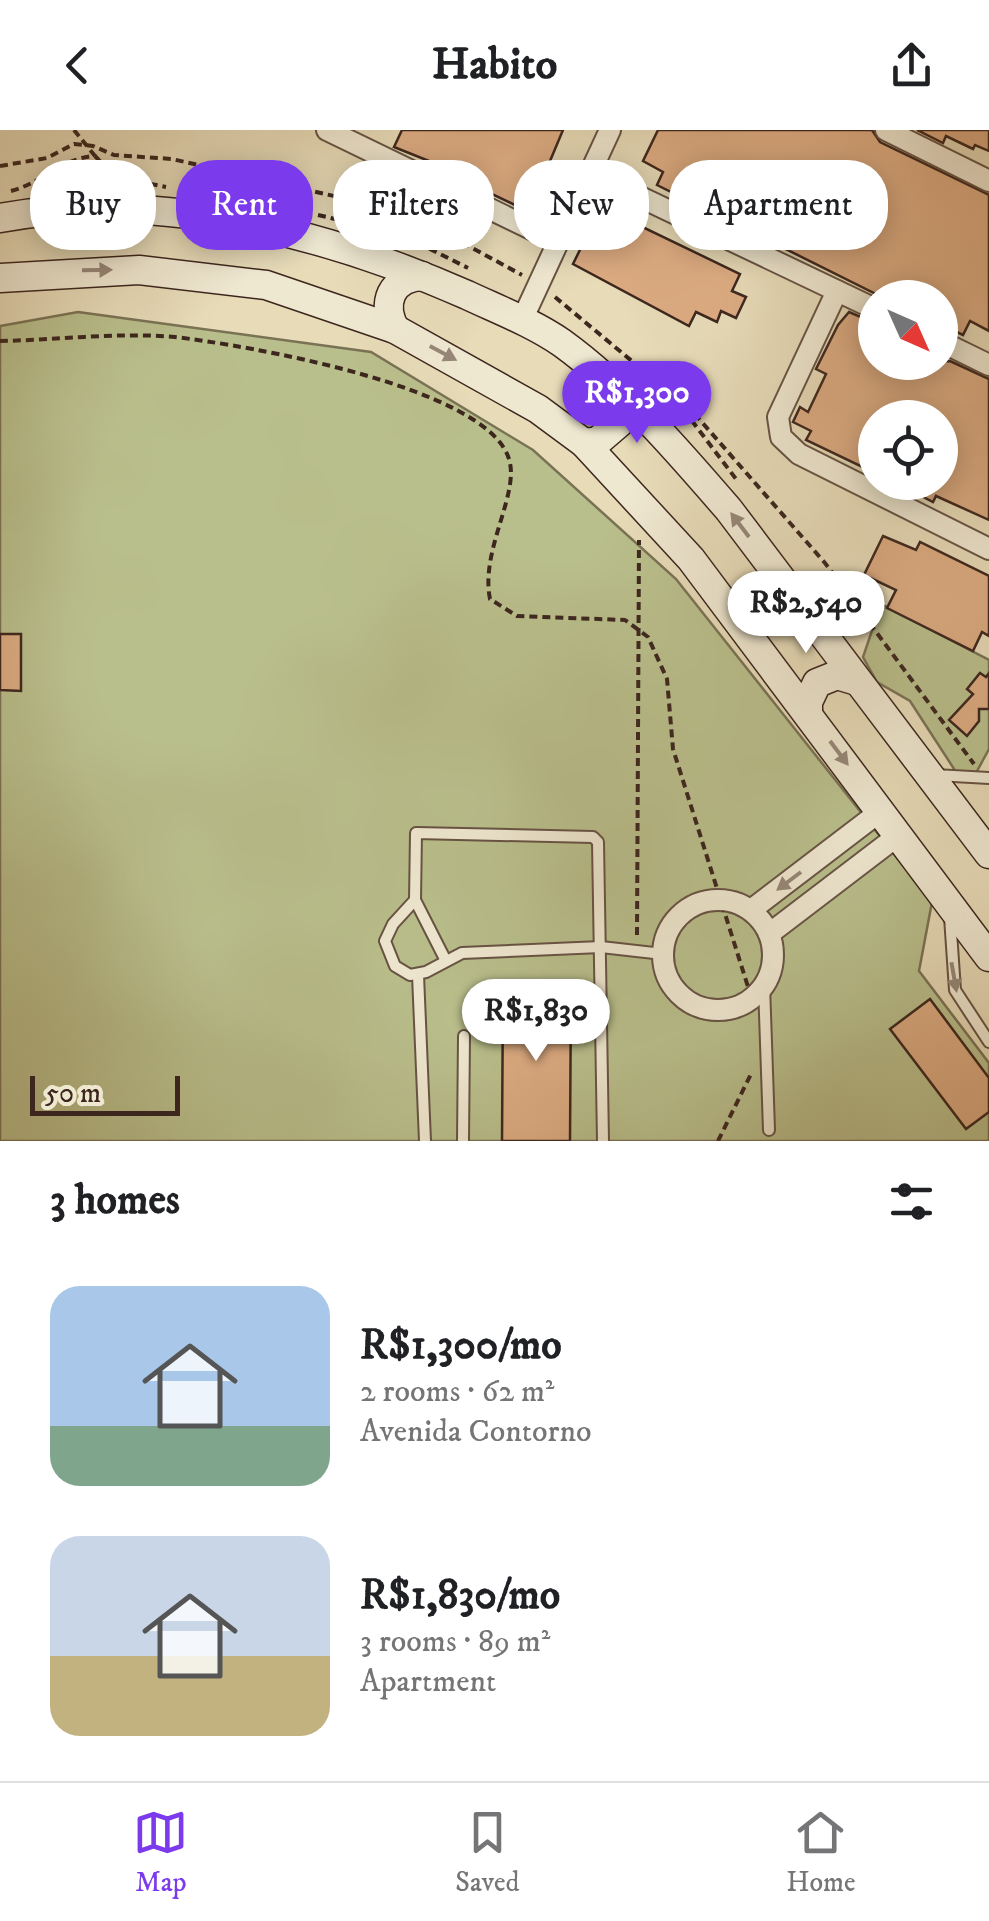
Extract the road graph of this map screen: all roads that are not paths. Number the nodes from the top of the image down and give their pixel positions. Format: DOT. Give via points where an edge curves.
graph roads {
  1 [pos="327,130"];
  2 [pos="610,130"];
  3 [pos="886,130"];
  4 [pos="596,160"];
  5 [pos="989,181"];
  6 [pos="649,201"];
  7 [pos="0,218"];
  8 [pos="514,221"];
  9 [pos="554,250"];
  10 [pos="422,276"];
  11 [pos="0,278"];
  12 [pos="837,291"];
  13 [pos="858,301"];
  14 [pos="522,320"];
  15 [pos="395,328"];
  16 [pos="958,349"];
  17 [pos="989,364"];
  18 [pos="621,396"];
  19 [pos="584,443"];
  20 [pos="989,549"];
  21 [pos="857,681"];
  22 [pos="808,713"];
  23 [pos="929,775"];
  24 [pos="987,778"];
  25 [pos="882,810"];
  26 [pos="900,834"];
  27 [pos="989,854"];
  28 [pos="415,900"];
  29 [pos="949,902"];
  30 [pos="751,910"];
  31 [pos="769,934"];
  32 [pos="600,947"];
  33 [pos="662,954"];
  34 [pos="989,957"];
  35 [pos="445,959"];
  36 [pos="418,975"];
  37 [pos="758,992"];
  38 [pos="464,1036"];
  39 [pos="989,1042"];
  40 [pos="769,1130"];
  41 [pos="424,1141"];
  42 [pos="463,1141"];
  43 [pos="603,1141"];
  1 -- 8 [label="street"];
  2 -- 4 [label="street"];
  3 -- 5 [label="street"];
  6 -- 12 [label="street"];
  7 -- 10 [label="main road" via="72,209 172,214 296,234"];
  9 -- 14 [label="street"];
  10 -- 14 [label="main road"];
  10 -- 15 [label="main road" via="399,283 390,296"];
  11 -- 15 [label="main road, one-way" via="139,270 226,278"];
  12 -- 13 [label="street"];
  12 -- 20 [label="street" via="778,417 781,437 798,454"];
  14 -- 18 [label="main road" via="563,344"];
  15 -- 19 [label="main road, one-way" via="499,384"];
  16 -- 17 [label="street"];
  18 -- 19 [label="main road" via="610,434"];
  21 -- 18 [label="main road, one-way" via="686,459"];
  19 -- 22 [label="main road" via="642,502"];
  21 -- 22 [label="main road" via="837,675 817,683"];
  21 -- 23 [label="main road"];
  22 -- 25 [label="main road, one-way"];
  23 -- 24 [label="lane"];
  23 -- 27 [label="main road"];
  25 -- 26 [label="main road"];
  25 -- 30 [label="street, one-way"];
  26 -- 29 [label="main road"];
  26 -- 31 [label="street"];
  28 -- 32 [label="lane" via="413,839 422,830 594,838"];
  28 -- 35 [label="lane"];
  28 -- 36 [label="lane" via="387,934 385,950 402,972"];
  29 -- 34 [label="main road"];
  29 -- 39 [label="lane, one-way" via="954,990"];
  30 -- 31 [label="street"];
  30 -- 33 [label="street" via="721,900 688,909 674,921"];
  31 -- 37 [label="street" via="771,970"];
  32 -- 33 [label="lane"];
  32 -- 35 [label="lane"];
  32 -- 43 [label="lane"];
  33 -- 37 [label="street" via="673,987 701,1008 718,1010"];
  35 -- 36 [label="lane"];
  36 -- 41 [label="lane"];
  37 -- 40 [label="lane"];
  38 -- 42 [label="lane"];
}
